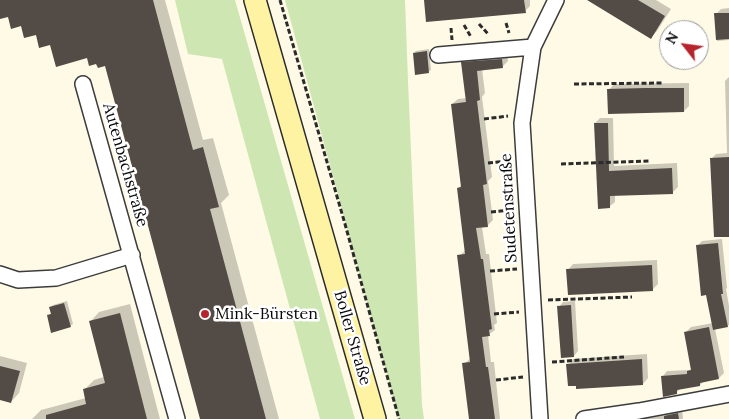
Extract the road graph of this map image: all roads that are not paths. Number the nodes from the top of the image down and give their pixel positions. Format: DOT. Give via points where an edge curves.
graph roads {
  1 [pos="255,0"];
  2 [pos="556,0"];
  3 [pos="533,47"];
  4 [pos="438,55"];
  5 [pos="83,84"];
  6 [pos="132,255"];
  7 [pos="0,274"];
  8 [pos="729,394"];
  9 [pos="177,419"];
  10 [pos="375,419"];
  11 [pos="540,419"];
  12 [pos="584,419"];
  1 -- 10 [label="main road, Boller Straße"];
  2 -- 3 [label="street, Sudetenstraße"];
  3 -- 4 [label="street"];
  3 -- 11 [label="street, Sudetenstraße" via="522,123"];
  5 -- 6 [label="street, Autenbachstraße"];
  6 -- 7 [label="street" via="56,278 18,280"];
  6 -- 9 [label="street, Autenbachstraße"];
  8 -- 12 [label="street"];
}
